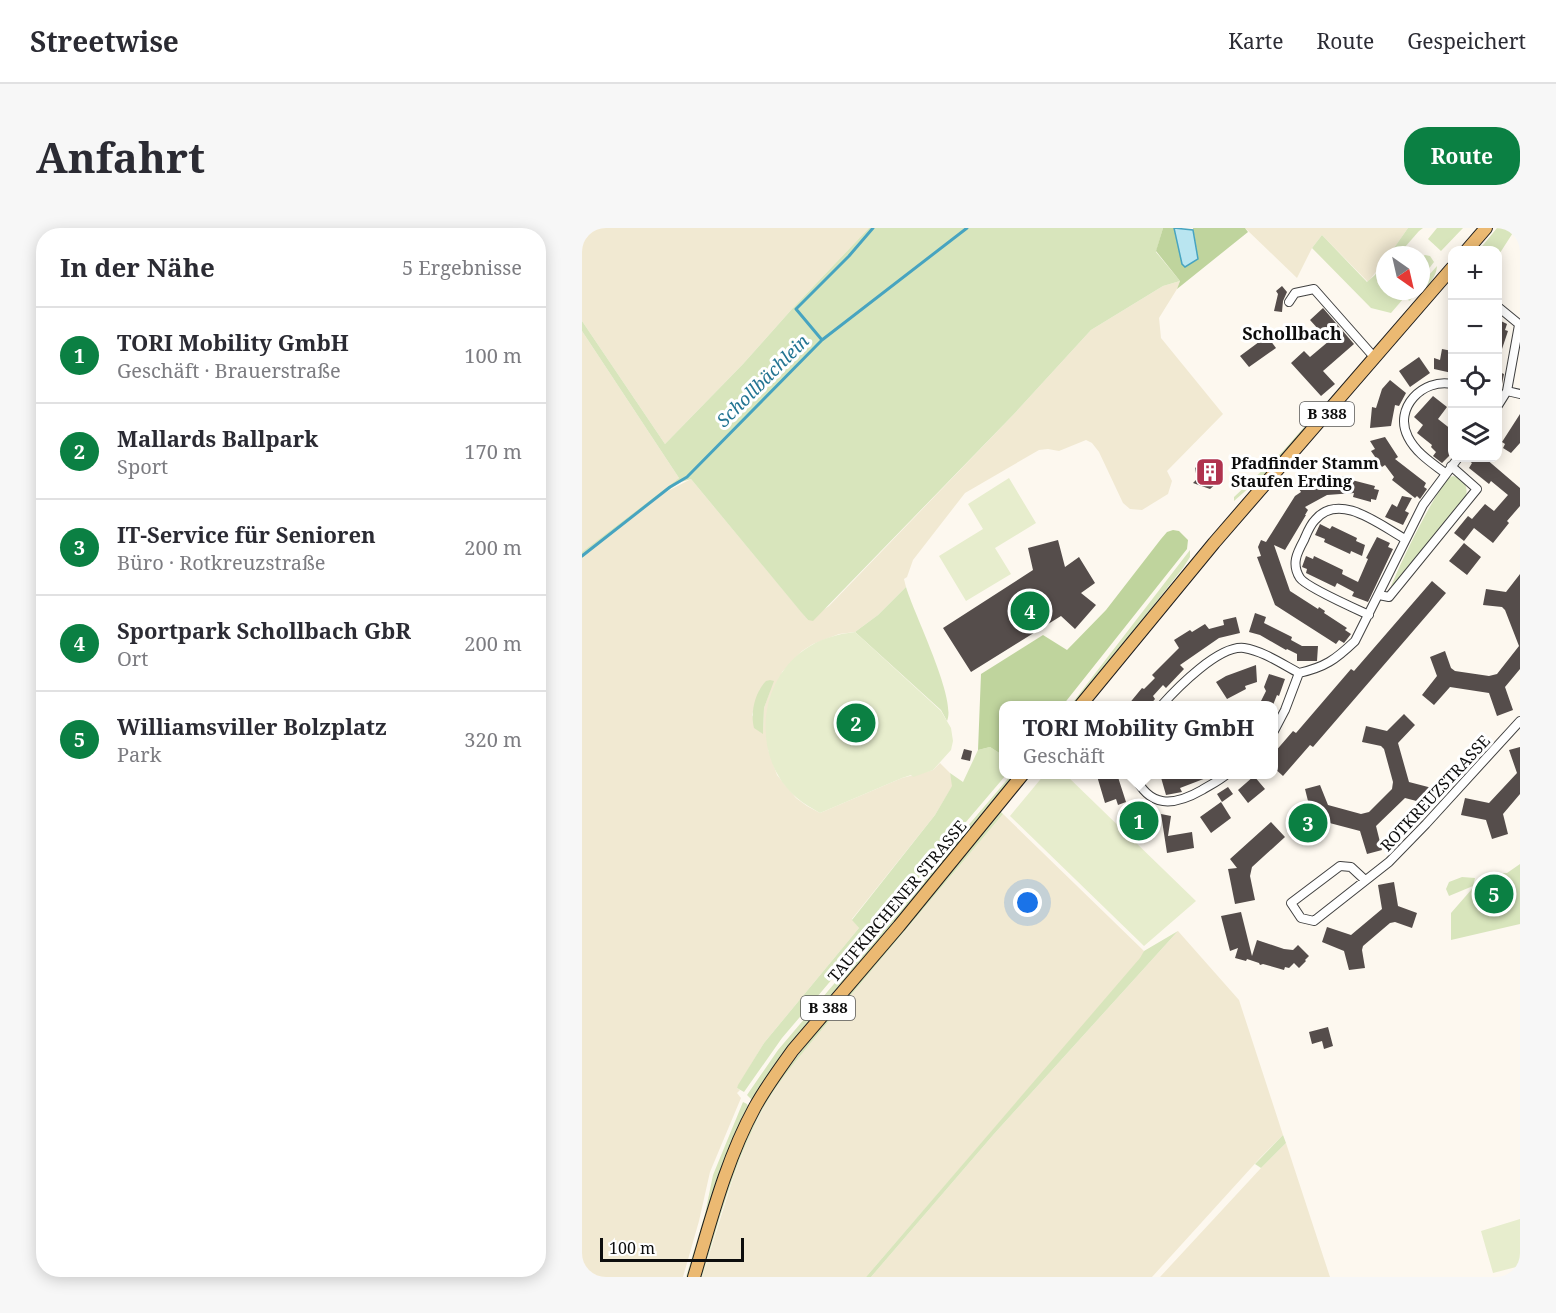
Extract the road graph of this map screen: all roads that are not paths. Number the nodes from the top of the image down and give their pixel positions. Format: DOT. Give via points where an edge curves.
graph roads {
  1 [pos="1486,228"];
  2 [pos="1470,246"];
  3 [pos="1448,274"];
  4 [pos="1289,302"];
  5 [pos="1502,310"];
  6 [pos="1520,325"];
  7 [pos="1374,357"];
  8 [pos="1448,384"];
  9 [pos="1507,391"];
  10 [pos="1520,393"];
  11 [pos="1502,398"];
  12 [pos="1455,462"];
  13 [pos="1448,470"];
  14 [pos="1405,539"];
  15 [pos="1379,595"];
  16 [pos="1369,615"];
  17 [pos="1299,673"];
  18 [pos="1083,701"];
  19 [pos="1165,701"];
  20 [pos="1520,721"];
  21 [pos="1278,723"];
  22 [pos="1019,779"];
  23 [pos="1137,779"];
  24 [pos="1218,779"];
  25 [pos="1365,880"];
  26 [pos="694,1277"];
  1 -- 2 [label="main road"];
  3 -- 7 [label="main road, B 388"];
  4 -- 7 [label="street" via="1295,292 1314,289"];
  5 -- 6 [label="street"];
  6 -- 9 [label="street"];
  7 -- 18 [label="main road, B 388"];
  8 -- 13 [label="street" via="1414,395 1404,420 1412,444 1425,458"];
  9 -- 10 [label="street"];
  9 -- 11 [label="street"];
  12 -- 13 [label="street"];
  13 -- 14 [label="street"];
  13 -- 15 [label="street" via="1477,489 1389,597"];
  14 -- 15 [label="street"];
  14 -- 16 [label="street" via="1350,509 1337,507 1314,521 1295,559 1304,583"];
  15 -- 16 [label="street"];
  16 -- 17 [label="street" via="1355,642 1341,654 1322,668"];
  17 -- 19 [label="street" via="1259,653 1232,649 1215,658"];
  17 -- 21 [label="street"];
  20 -- 25 [label="street, ROTKREUZSTRASSE" via="1389,862"];
  22 -- 26 [label="main road, TAUFKIRCHENER STRASSE / B 388" via="773,1078 751,1115 724,1177"];
  23 -- 24 [label="street" via="1150,796 1166,802 1181,801"];
  25 -- 25 [label="street, ROTKREUZSTRASSE" via="1352,867 1340,866 1291,903 1301,918 1314,921"];
}
